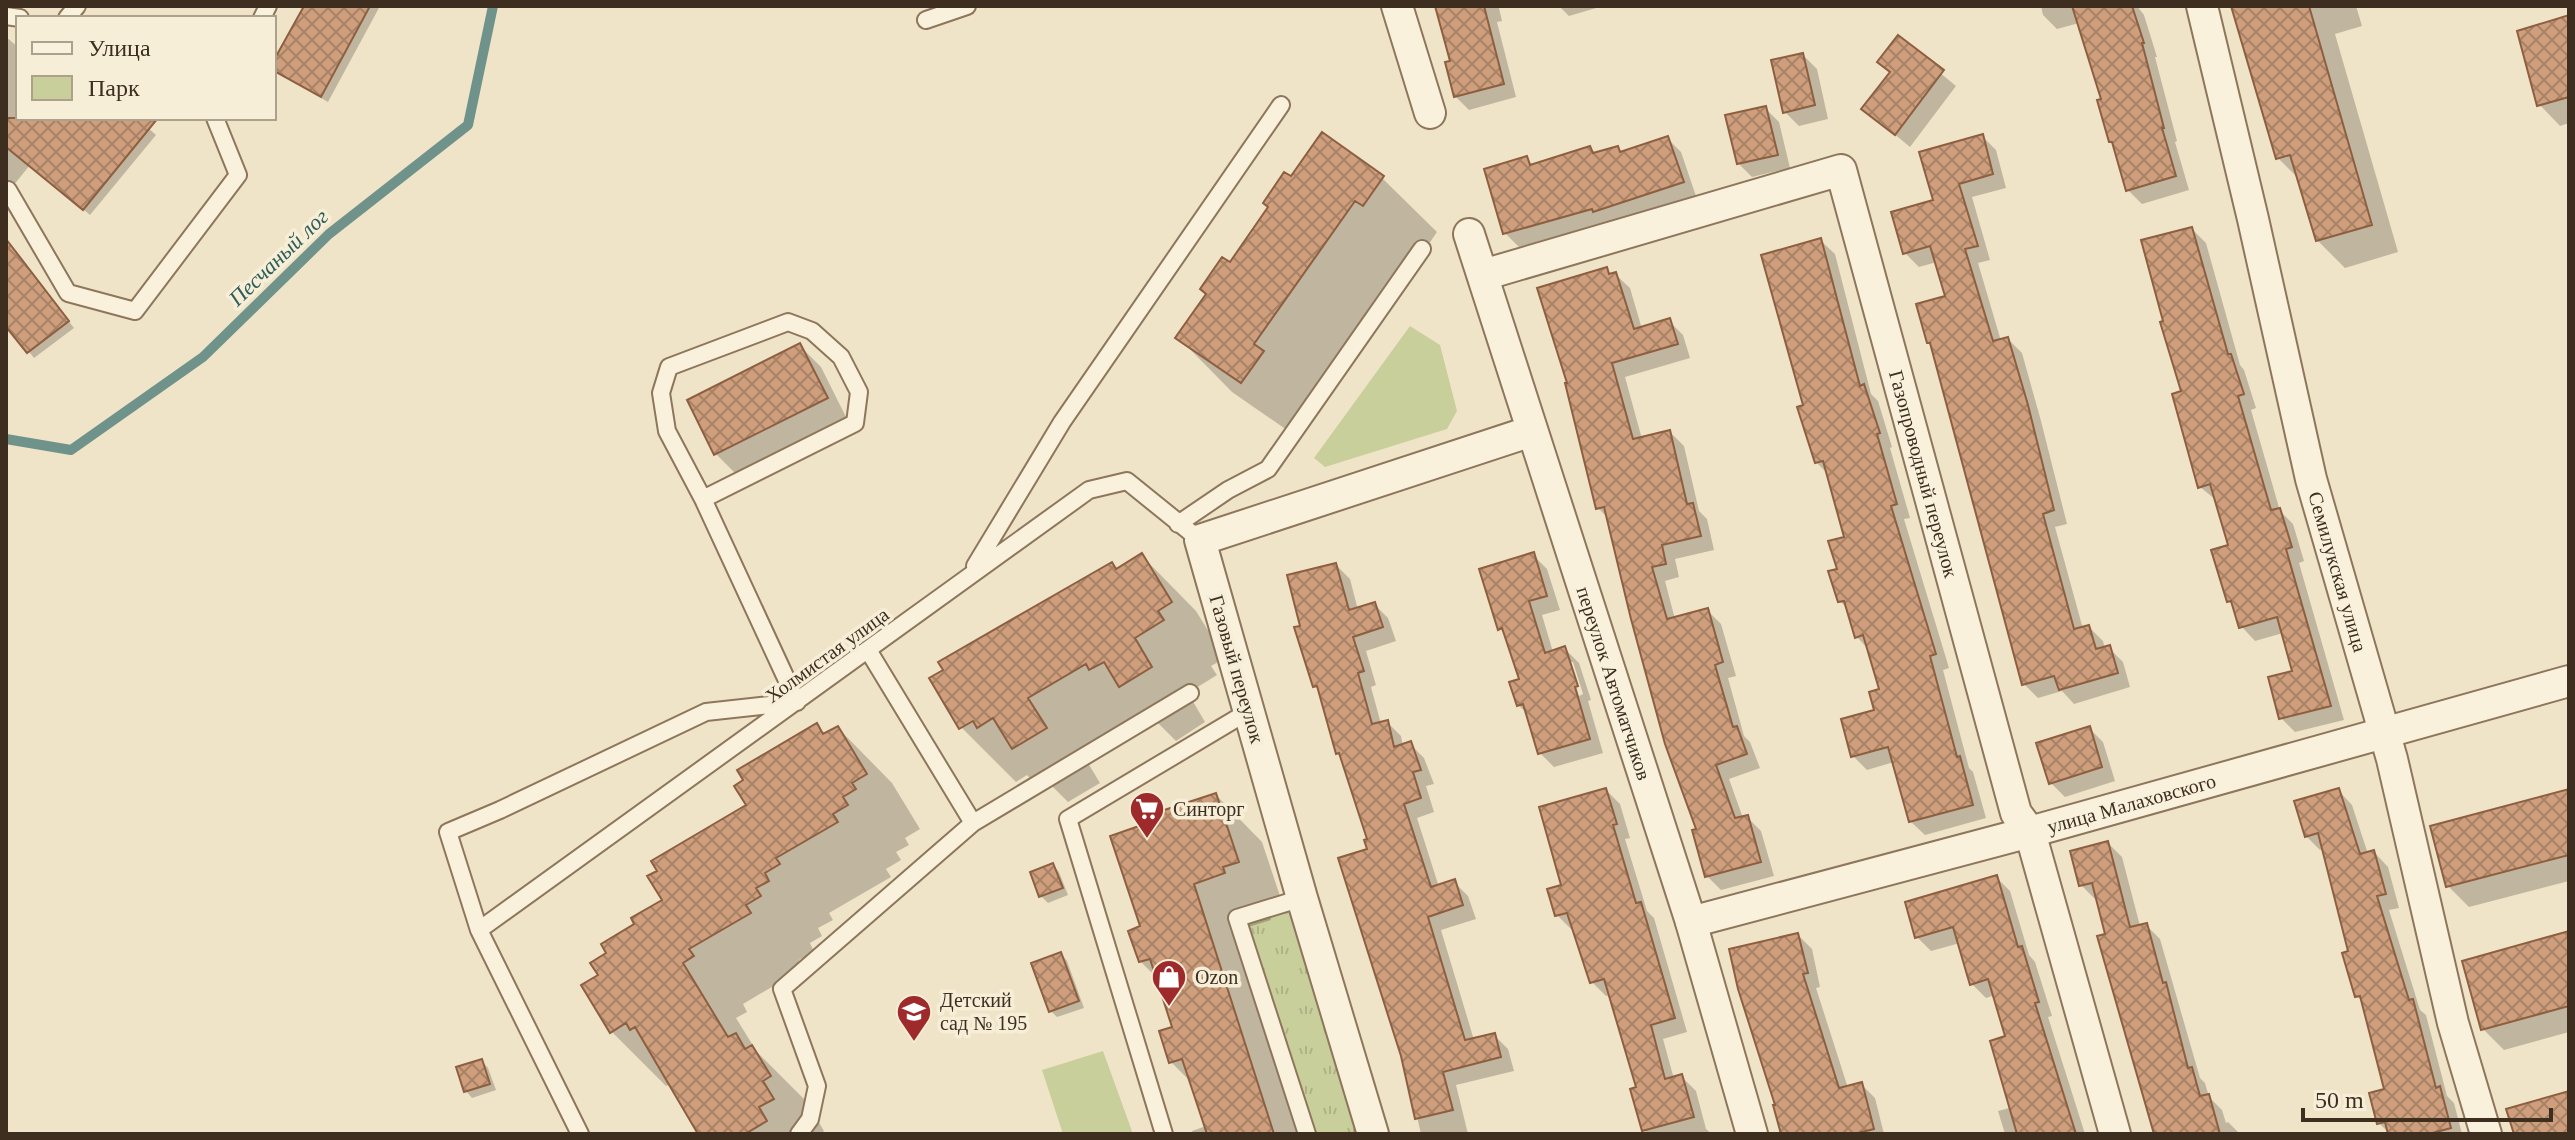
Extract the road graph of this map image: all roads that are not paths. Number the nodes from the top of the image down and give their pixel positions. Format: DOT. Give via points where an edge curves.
graph roads {
  1 [pos="967,6"];
  2 [pos="1397,6"];
  3 [pos="2202,6"];
  4 [pos="926,20"];
  5 [pos="1281,105"];
  6 [pos="1430,113"];
  7 [pos="216,120"];
  8 [pos="8,190"];
  9 [pos="1469,234"];
  10 [pos="1422,249"];
  11 [pos="1483,275"];
  12 [pos="1532,431"];
  13 [pos="703,499"];
  14 [pos="1189,532"];
  15 [pos="970,574"];
  16 [pos="868,650"];
  17 [pos="2569,681"];
  18 [pos="1190,693"];
  19 [pos="797,702"];
  20 [pos="1249,711"];
  21 [pos="2382,734"];
  22 [pos="973,823"];
  23 [pos="2030,832"];
  24 [pos="1302,898"];
  25 [pos="1691,922"];
  26 [pos="479,930"];
  27 [pos="580,1134"];
  28 [pos="799,1134"];
  29 [pos="1164,1134"];
  30 [pos="1307,1134"];
  31 [pos="1373,1134"];
  32 [pos="1752,1134"];
  33 [pos="2115,1134"];
  34 [pos="2486,1134"];
  1 -- 4 [label="lane"];
  2 -- 6 [label="street"];
  3 -- 21 [label="street, Семилукская улица" via="2311,479"];
  5 -- 15 [label="lane" via="1062,422"];
  7 -- 8 [label="lane" via="238,175 135,311 68,293"];
  9 -- 11 [label="street, переулок Автоматчиков"];
  10 -- 14 [label="lane" via="1268,469 1228,490"];
  11 -- 12 [label="street, переулок Автоматчиков"];
  11 -- 23 [label="street, Газопроводный переулок" via="1841,170 2016,813"];
  12 -- 14 [label="street"];
  12 -- 25 [label="street, переулок Автоматчиков"];
  13 -- 13 [label="lane" via="667,431 661,393 669,367 788,322 812,331 841,357 859,392 855,423"];
  13 -- 19 [label="lane"];
  14 -- 15 [label="lane, Холмистая улица" via="1127,481 1089,490"];
  14 -- 20 [label="street, Газовый переулок"];
  15 -- 16 [label="lane, Холмистая улица"];
  16 -- 19 [label="lane, Холмистая улица"];
  16 -- 22 [label="lane"];
  17 -- 21 [label="street, улица Малаховского"];
  18 -- 22 [label="lane"];
  19 -- 26 [label="lane, Холмистая улица"];
  19 -- 26 [label="lane" via="706,712 448,832"];
  20 -- 24 [label="street, Газовый переулок"];
  20 -- 29 [label="lane" via="1068,819"];
  21 -- 23 [label="street, улица Малаховского"];
  21 -- 34 [label="street, Семилукская улица" via="2453,1023"];
  22 -- 28 [label="lane" via="782,989 817,1086 810,1119"];
  23 -- 25 [label="street, улица Малаховского"];
  23 -- 33 [label="street, Газопроводный переулок"];
  24 -- 30 [label="lane" via="1237,918"];
  24 -- 31 [label="street, Газовый переулок"];
  25 -- 32 [label="street, переулок Автоматчиков"];
  26 -- 27 [label="lane"];
}
